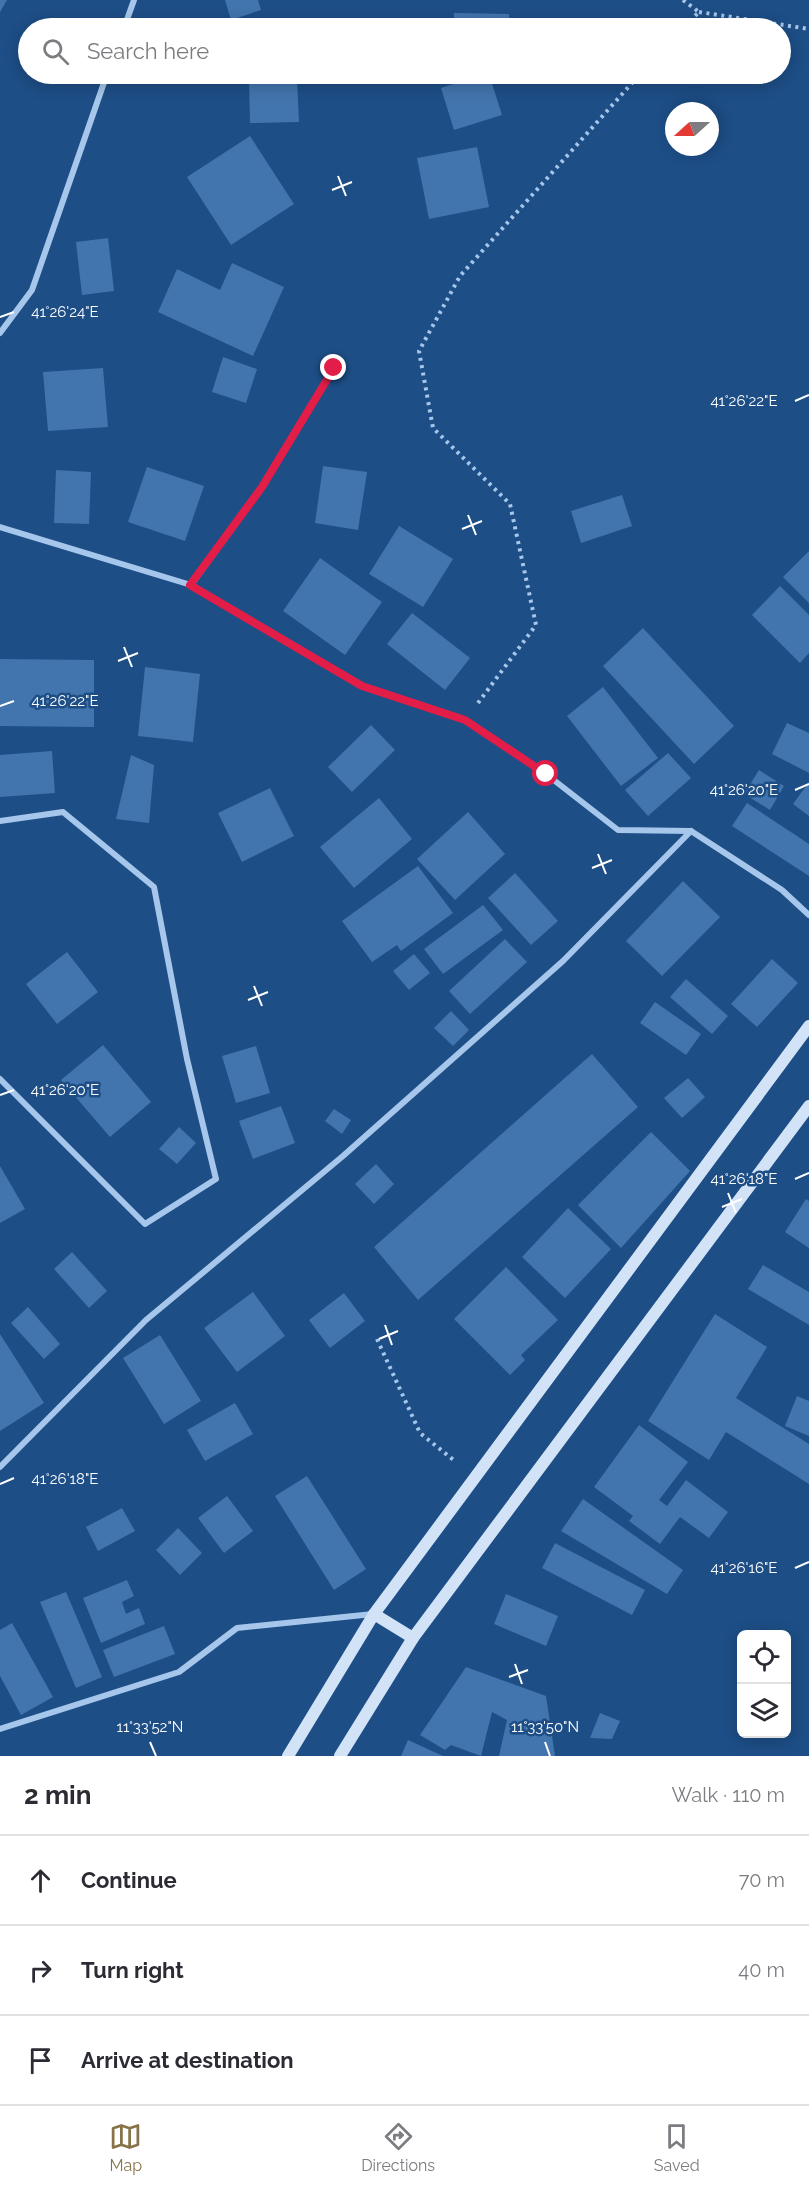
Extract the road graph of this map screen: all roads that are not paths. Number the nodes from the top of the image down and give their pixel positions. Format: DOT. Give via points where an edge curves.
graph roads {
  1 [pos="134,0"];
  2 [pos="128,18"];
  3 [pos="104,84"];
  4 [pos="0,333"];
  5 [pos="334,368"];
  6 [pos="0,527"];
  7 [pos="190,585"];
  8 [pos="0,821"];
  9 [pos="691,831"];
  10 [pos="809,915"];
  11 [pos="809,1026"];
  12 [pos="0,1079"];
  13 [pos="809,1106"];
  14 [pos="0,1467"];
  15 [pos="374,1614"];
  16 [pos="413,1638"];
  17 [pos="0,1730"];
  18 [pos="288,1756"];
  19 [pos="340,1756"];
  1 -- 2 [label="street"];
  3 -- 4 [label="street" via="32,290"];
  5 -- 7 [label="street" via="262,487"];
  6 -- 7 [label="street"];
  7 -- 9 [label="street" via="362,686 465,720 546,774 618,830"];
  8 -- 12 [label="street" via="63,812 154,887 187,1059 216,1179 145,1224"];
  9 -- 10 [label="street" via="782,890"];
  9 -- 14 [label="street" via="563,961 343,1156 146,1320"];
  11 -- 15 [label="main road"];
  13 -- 16 [label="main road"];
  15 -- 16 [label="main road"];
  15 -- 17 [label="street" via="237,1628 178,1672"];
  15 -- 18 [label="main road"];
  16 -- 19 [label="main road"];
}
